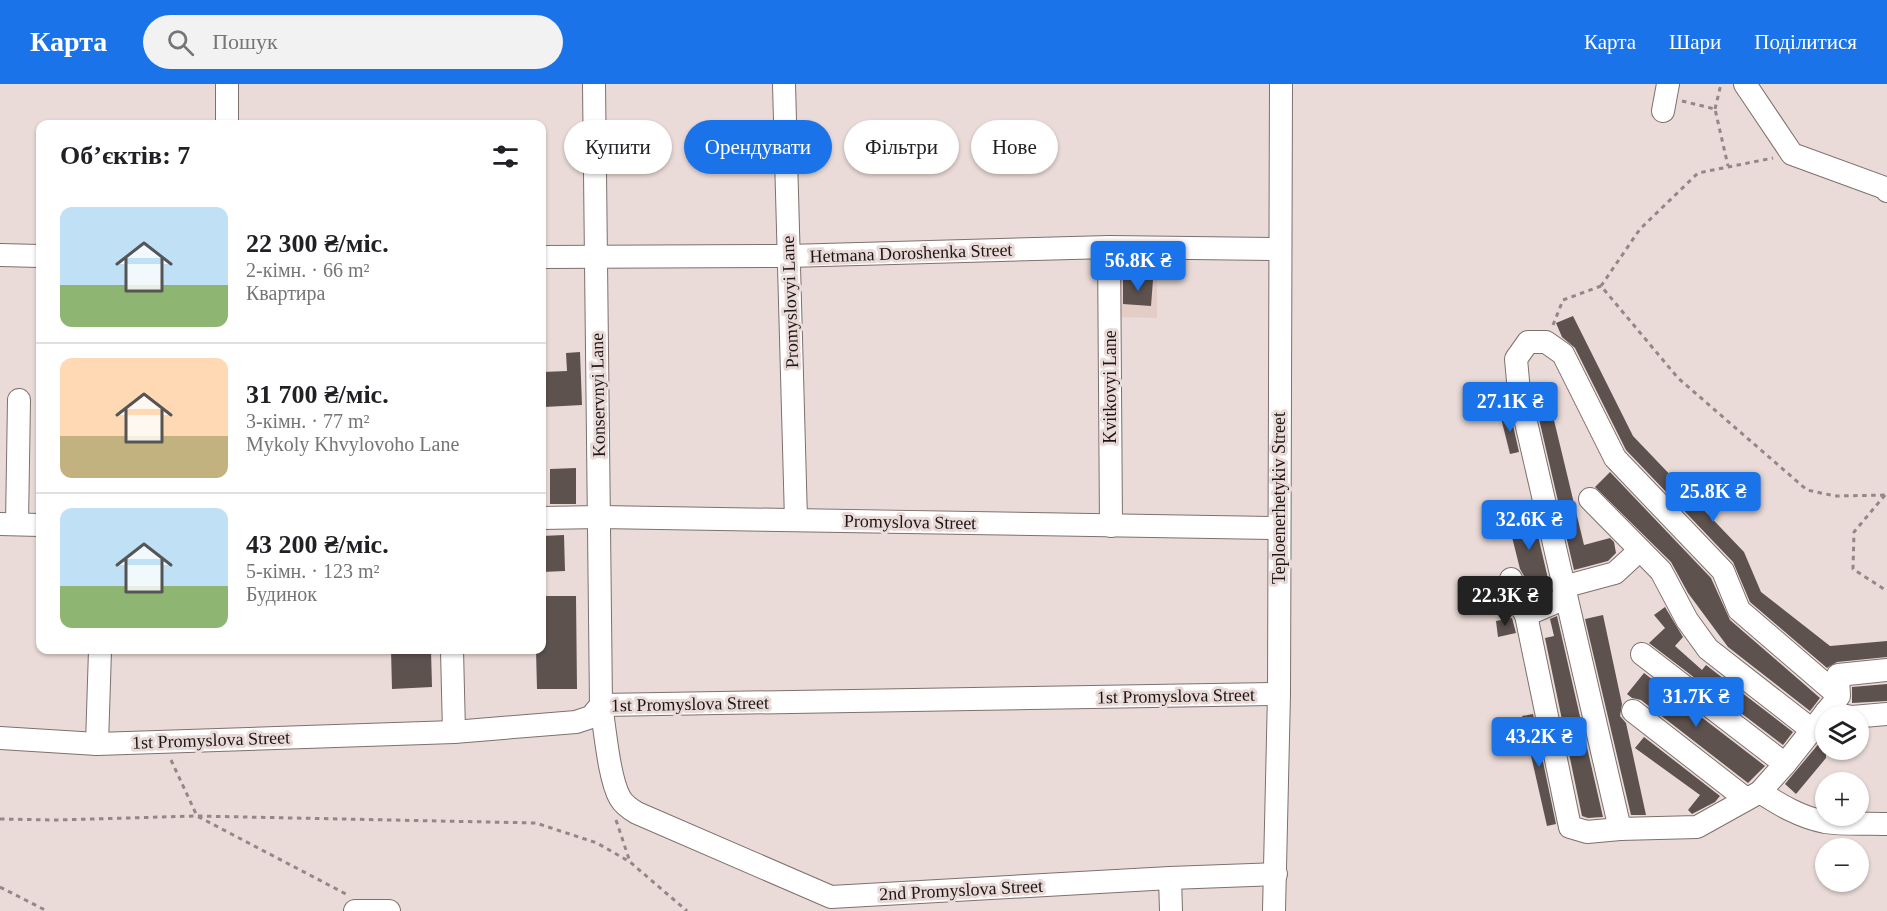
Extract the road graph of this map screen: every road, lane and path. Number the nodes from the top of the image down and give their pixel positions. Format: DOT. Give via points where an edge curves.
graph roads {
  1 [pos="227,84"];
  2 [pos="594,84"];
  3 [pos="784,84"];
  4 [pos="1281,84"];
  5 [pos="1721,84"];
  6 [pos="1744,84"];
  7 [pos="1666,97"];
  8 [pos="1715,109"];
  9 [pos="227,120"];
  10 [pos="1792,154"];
  11 [pos="1729,167"];
  12 [pos="1887,191"];
  13 [pos="1109,247"];
  14 [pos="1280,249"];
  15 [pos="0,255"];
  16 [pos="36,256"];
  17 [pos="788,256"];
  18 [pos="546,257"];
  19 [pos="596,257"];
  20 [pos="1601,286"];
  21 [pos="1546,342"];
  22 [pos="19,400"];
  23 [pos="1886,495"];
  24 [pos="1590,499"];
  25 [pos="600,517"];
  26 [pos="546,518"];
  27 [pos="796,520"];
  28 [pos="8,524"];
  29 [pos="36,525"];
  30 [pos="1111,526"];
  31 [pos="1279,528"];
  32 [pos="1640,550"];
  33 [pos="1511,579"];
  34 [pos="1887,591"];
  35 [pos="1565,592"];
  36 [pos="1526,615"];
  37 [pos="100,654"];
  38 [pos="452,654"];
  39 [pos="1642,654"];
  40 [pos="1887,670"];
  41 [pos="1278,694"];
  42 [pos="1833,704"];
  43 [pos="602,705"];
  44 [pos="1634,711"];
  45 [pos="1887,714"];
  46 [pos="1812,730"];
  47 [pos="454,732"];
  48 [pos="0,738"];
  49 [pos="162,742"];
  50 [pos="97,744"];
  51 [pos="1785,764"];
  52 [pos="1753,796"];
  53 [pos="616,814"];
  54 [pos="197,816"];
  55 [pos="0,819"];
  56 [pos="1887,824"];
  57 [pos="1620,829"];
  58 [pos="630,862"];
  59 [pos="1276,874"];
  60 [pos="1170,878"];
  61 [pos="0,887"];
  62 [pos="352,903"];
  63 [pos="47,911"];
  64 [pos="389,911"];
  65 [pos="687,911"];
  66 [pos="1171,911"];
  67 [pos="1274,911"];
  1 -- 9 [label="street"];
  2 -- 19 [label="street, Konservnyi Lane"];
  3 -- 17 [label="street, Promyslovyi Lane"];
  4 -- 14 [label="street, Teploenerhetykiv Street"];
  5 -- 8 [label="path"];
  6 -- 10 [label="street"];
  7 -- 8 [label="path"];
  8 -- 11 [label="path"];
  10 -- 11 [label="path"];
  10 -- 12 [label="street"];
  11 -- 20 [label="path" via="1698,173 1640,229"];
  13 -- 14 [label="street, Hetmana Doroshenka Street"];
  13 -- 17 [label="street, Hetmana Doroshenka Street"];
  13 -- 30 [label="street, Kvitkovyi Lane"];
  14 -- 31 [label="street, Teploenerhetykiv Street"];
  15 -- 16 [label="street"];
  17 -- 19 [label="street, Hetmana Doroshenka Street"];
  17 -- 27 [label="street, Promyslovyi Lane"];
  18 -- 19 [label="street, Hetmana Doroshenka Street"];
  19 -- 25 [label="street, Konservnyi Lane"];
  20 -- 21 [label="path" via="1563,300"];
  20 -- 23 [label="path" via="1678,378 1807,490 1835,496"];
  21 -- 35 [label="street" via="1528,342 1516,359 1519,392"];
  21 -- 42 [label="street" via="1563,354 1615,458 1723,571 1739,610"];
  22 -- 28 [label="street"];
  23 -- 34 [label="path" via="1854,532 1853,569"];
  24 -- 32 [label="street"];
  25 -- 26 [label="street, Promyslova Street"];
  25 -- 27 [label="street, Promyslova Street"];
  25 -- 43 [label="street, Konservnyi Lane"];
  27 -- 30 [label="street, Promyslova Street"];
  28 -- 29 [label="street"];
  30 -- 31 [label="street, Promyslova Street"];
  31 -- 41 [label="street, Teploenerhetykiv Street"];
  32 -- 35 [label="street" via="1615,573"];
  32 -- 46 [label="street" via="1660,571 1708,649"];
  33 -- 36 [label="street" via="1513,592"];
  35 -- 36 [label="street"];
  35 -- 57 [label="street"];
  36 -- 57 [label="street" via="1570,827 1587,832"];
  37 -- 50 [label="street"];
  38 -- 47 [label="street"];
  39 -- 51 [label="street"];
  40 -- 42 [label="street" via="1838,675"];
  41 -- 43 [label="street, 1st Promyslova Street"];
  41 -- 59 [label="street, Teploenerhetykiv Street"];
  42 -- 45 [label="street" via="1852,717"];
  42 -- 46 [label="street"];
  43 -- 47 [label="street, 1st Promyslova Street" via="591,717 576,722"];
  43 -- 60 [label="street, 2nd Promyslova Street" via="615,786 629,809 831,897"];
  44 -- 52 [label="street"];
  46 -- 51 [label="street"];
  47 -- 49 [label="street, 1st Promyslova Street"];
  48 -- 50 [label="street, 1st Promyslova Street"];
  49 -- 50 [label="street, 1st Promyslova Street"];
  49 -- 54 [label="path"];
  51 -- 52 [label="street"];
  52 -- 56 [label="street" via="1827,822"];
  52 -- 57 [label="street" via="1697,827"];
  53 -- 58 [label="path"];
  54 -- 55 [label="path"];
  54 -- 58 [label="path" via="536,823 597,843"];
  54 -- 62 [label="path"];
  58 -- 65 [label="path"];
  59 -- 60 [label="street, 2nd Promyslova Street"];
  59 -- 67 [label="street, Teploenerhetykiv Street"];
  60 -- 66 [label="street"];
  61 -- 63 [label="path"];
  62 -- 64 [label="street"];
}
